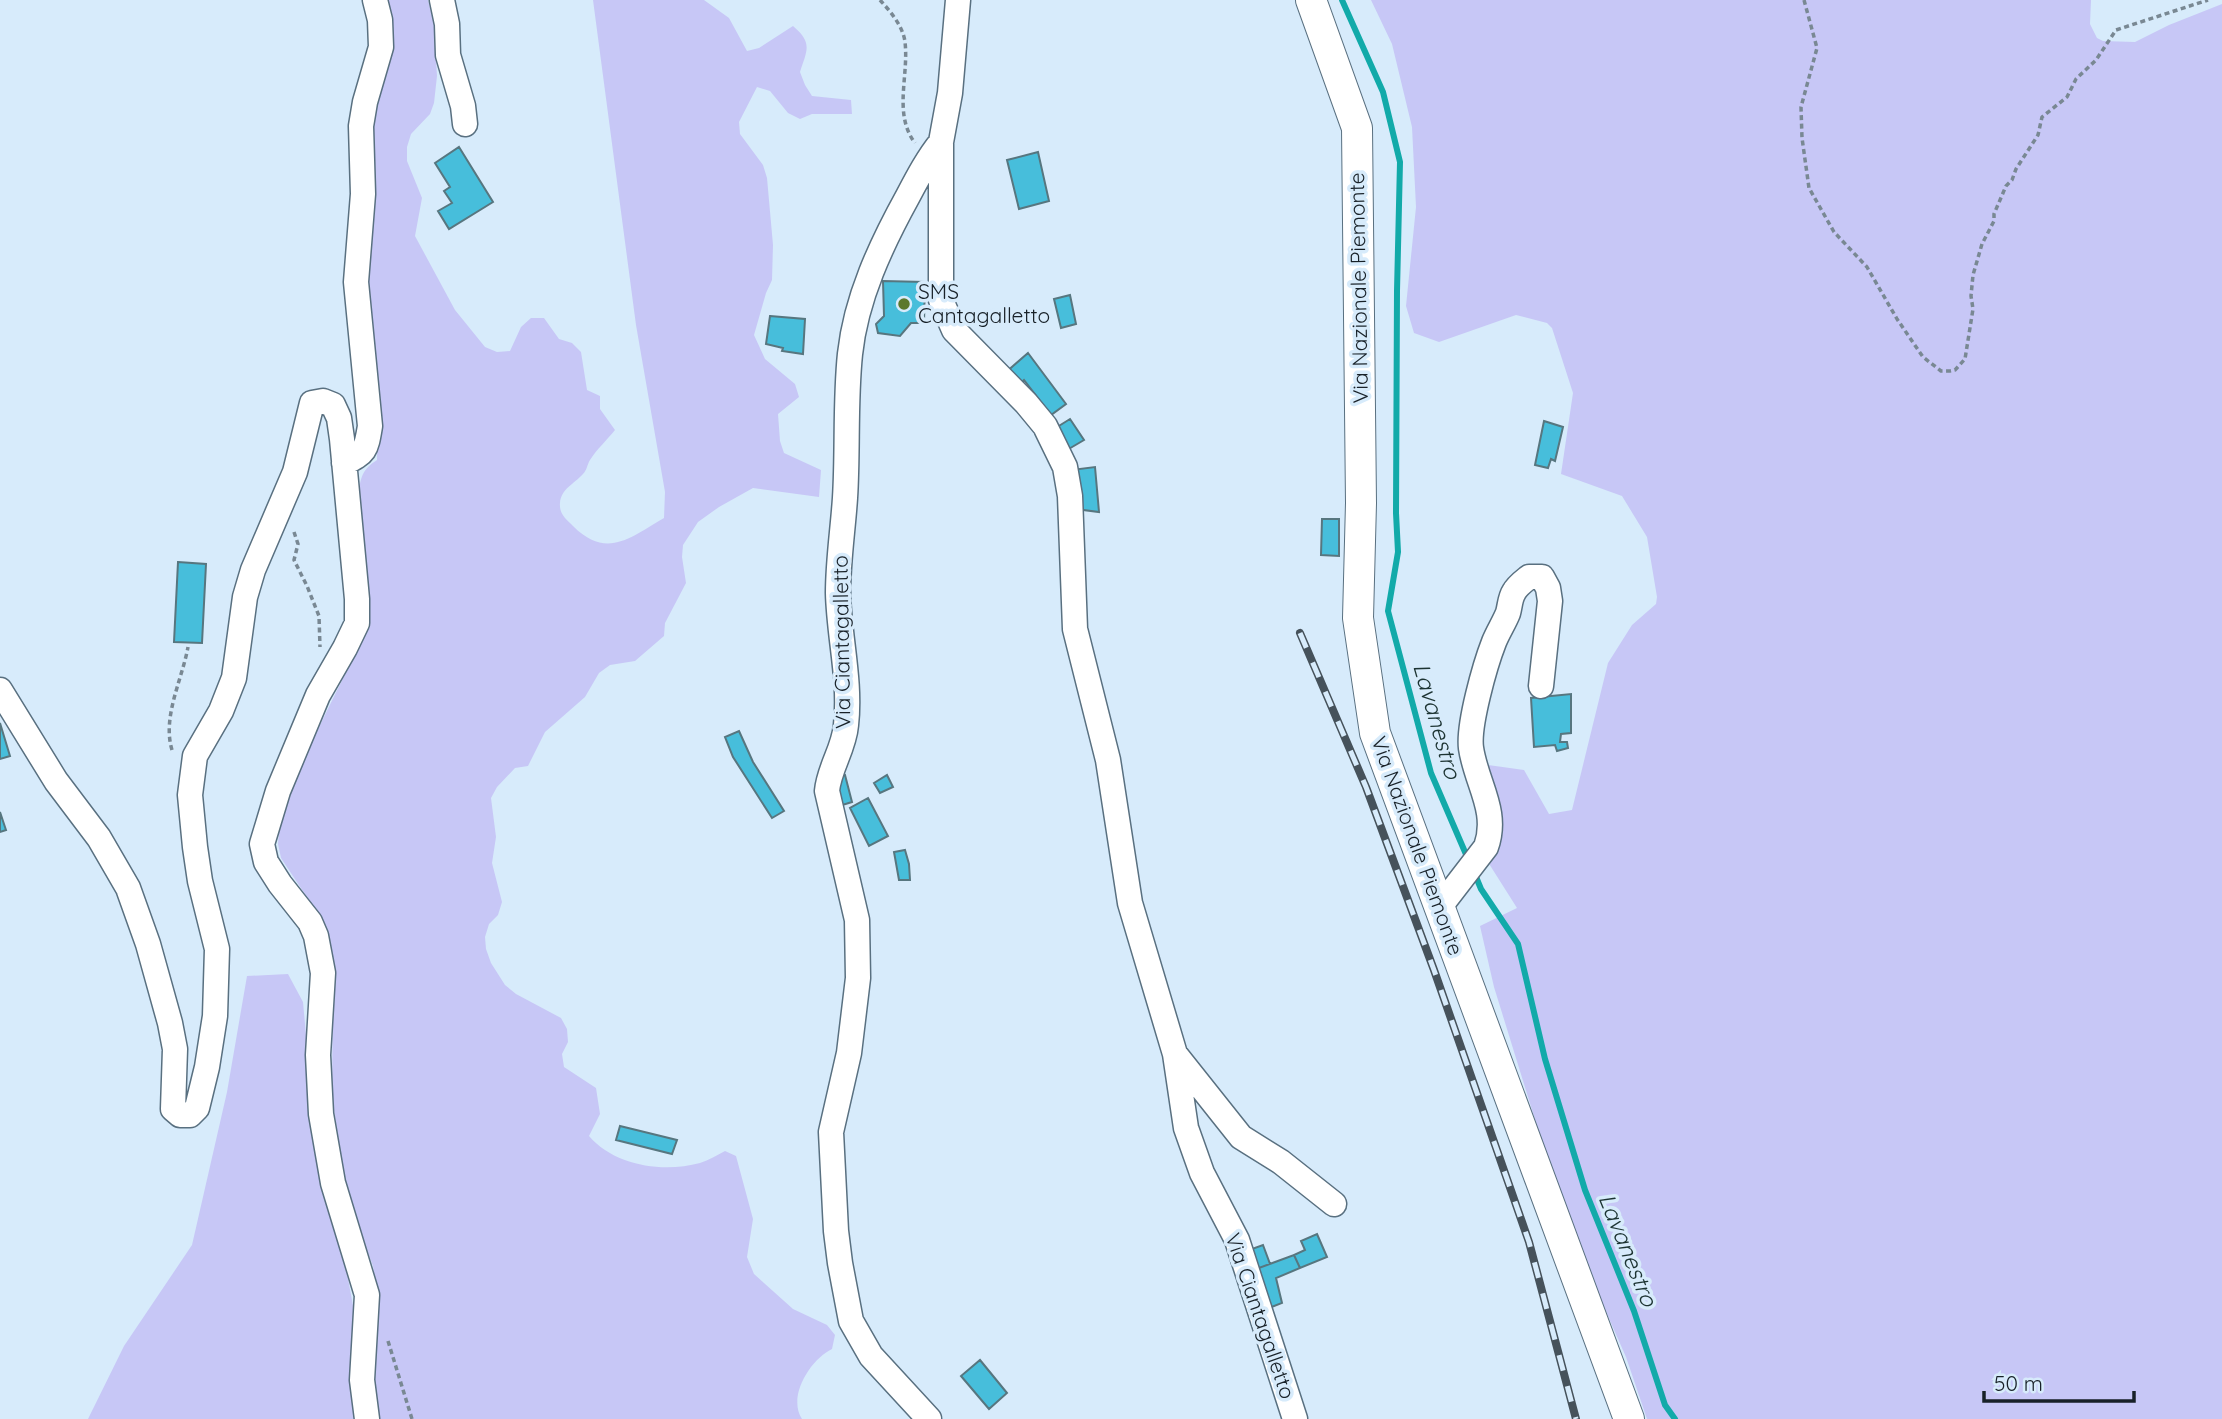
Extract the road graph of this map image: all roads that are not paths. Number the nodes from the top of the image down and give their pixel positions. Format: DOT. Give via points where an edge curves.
graph roads {
  1 [pos="375,0"];
  2 [pos="442,0"];
  3 [pos="958,0"];
  4 [pos="1311,0"];
  5 [pos="465,124"];
  6 [pos="936,149"];
  7 [pos="344,463"];
  8 [pos="1541,686"];
  9 [pos="0,690"];
  10 [pos="1445,900"];
  11 [pos="1175,1054"];
  12 [pos="1334,1204"];
  13 [pos="367,1419"];
  14 [pos="929,1419"];
  15 [pos="1295,1419"];
  16 [pos="1629,1419"];
  1 -- 7 [label="street" via="381,47 361,127 363,194 356,282 370,426 364,452"];
  2 -- 5 [label="street"];
  3 -- 6 [label="street, Via Ciantagalletto" via="950,93"];
  4 -- 10 [label="main road, Via Nazionale Piemonte" via="1357,128 1358,618 1375,733"];
  6 -- 11 [label="street, Via Ciantagalletto" via="945,314 954,330 1045,426 1065,467 1074,629 1108,760 1130,903"];
  6 -- 14 [label="street, Via Ciantagalletto" via="886,236 864,293 850,353 838,593 846,727 827,791 857,919 858,978 849,1053 831,1132 840,1263 851,1321 871,1356"];
  7 -- 9 [label="street" via="336,409 328,402 312,404 295,472 245,597 234,678 195,756 190,795 195,847 217,949 215,1016 207,1067 197,1108 190,1115 173,1110 175,1049 170,1023 128,888"];
  7 -- 13 [label="street" via="356,623 318,695 262,844 279,884 317,936 323,973 318,1055 321,1114 333,1183 367,1295 362,1380"];
  8 -- 10 [label="street" via="1550,601 1542,577 1529,577 1513,593 1473,719 1470,743 1488,802 1490,836"];
  10 -- 16 [label="main road, Via Nazionale Piemonte"];
  11 -- 12 [label="street, Via Ciantagalletto" via="1241,1137"];
  11 -- 15 [label="street, Via Ciantagalletto" via="1185,1128 1202,1173 1237,1240"];
}
